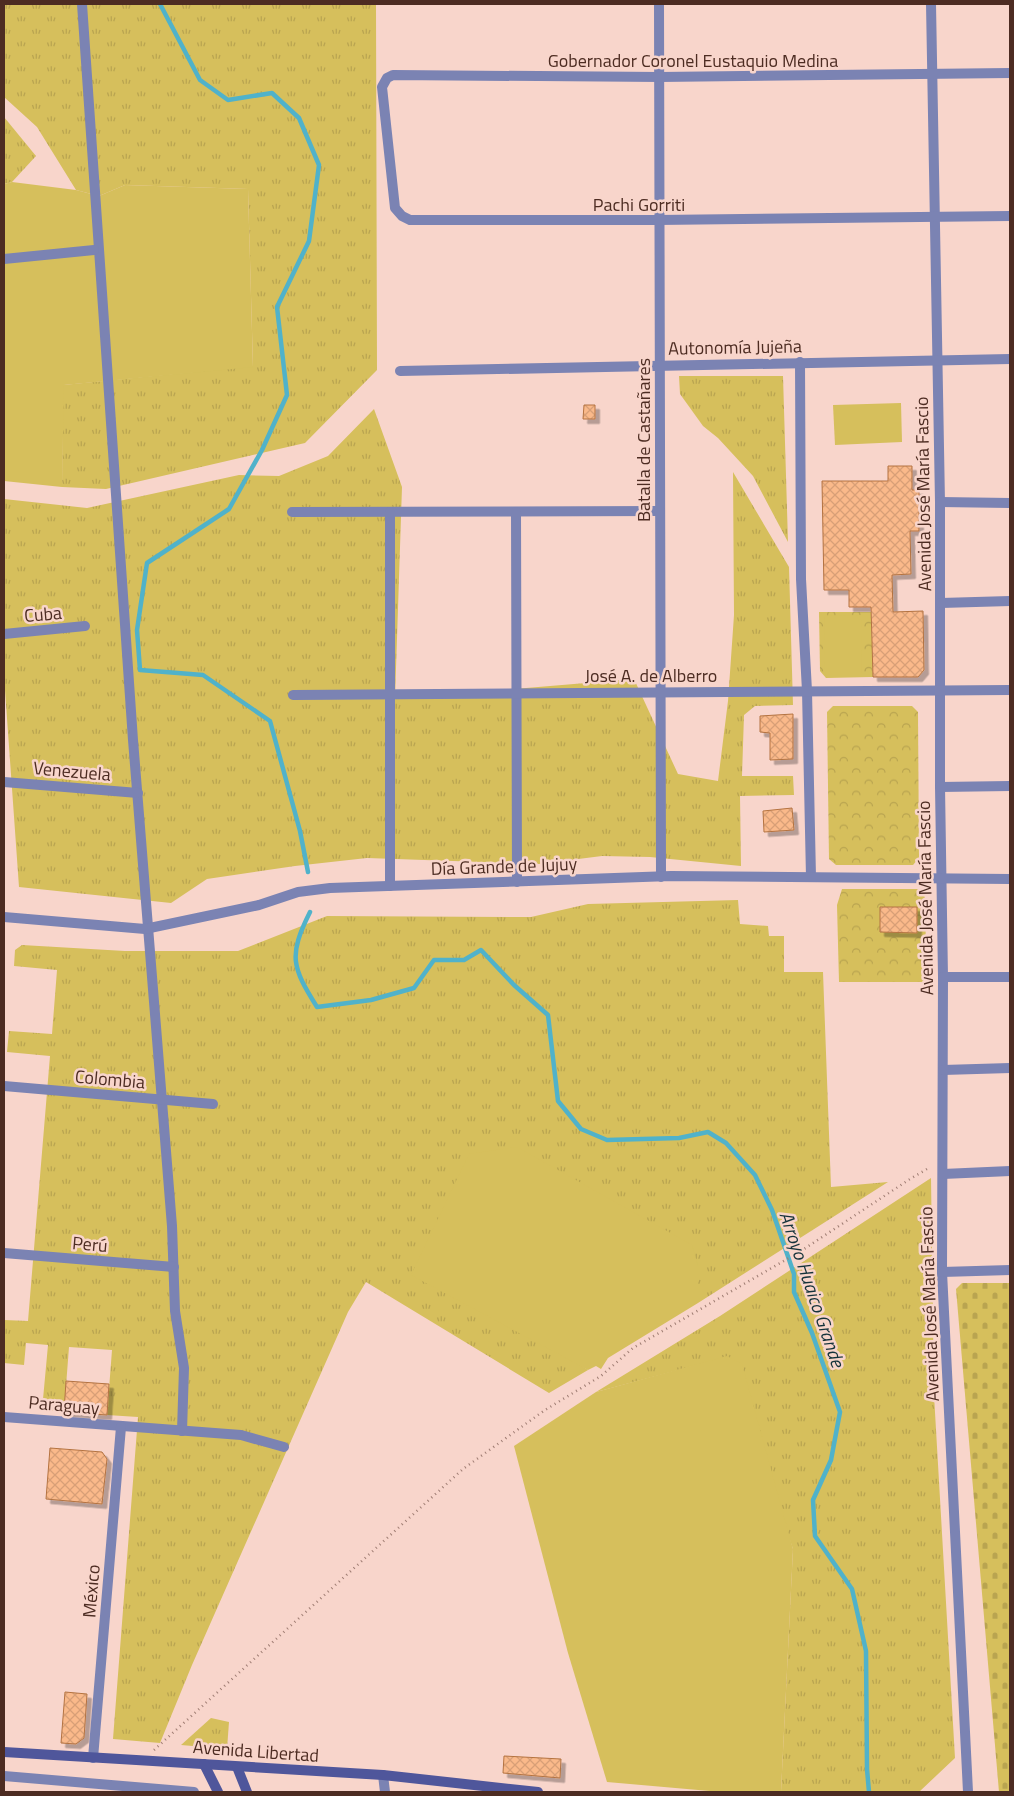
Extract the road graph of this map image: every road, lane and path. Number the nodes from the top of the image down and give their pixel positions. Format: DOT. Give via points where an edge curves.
graph roads {
  1 [pos="82,4"];
  2 [pos="659,4"];
  3 [pos="931,4"];
  4 [pos="1010,73"];
  5 [pos="932,75"];
  6 [pos="660,77"];
  7 [pos="382,87"];
  8 [pos="935,216"];
  9 [pos="1010,216"];
  10 [pos="658,220"];
  11 [pos="94,250"];
  12 [pos="4,259"];
  13 [pos="1010,359"];
  14 [pos="937,360"];
  15 [pos="800,362"];
  16 [pos="660,365"];
  17 [pos="400,371"];
  18 [pos="940,502"];
  19 [pos="1010,503"];
  20 [pos="660,511"];
  21 [pos="292,512"];
  22 [pos="390,512"];
  23 [pos="516,512"];
  24 [pos="941,602"];
  25 [pos="1010,602"];
  26 [pos="85,626"];
  27 [pos="4,634"];
  28 [pos="1010,690"];
  29 [pos="660,691"];
  30 [pos="807,691"];
  31 [pos="941,691"];
  32 [pos="517,693"];
  33 [pos="390,694"];
  34 [pos="293,695"];
  35 [pos="4,782"];
  36 [pos="1010,786"];
  37 [pos="940,787"];
  38 [pos="138,793"];
  39 [pos="661,877"];
  40 [pos="811,878"];
  41 [pos="1010,879"];
  42 [pos="942,880"];
  43 [pos="517,882"];
  44 [pos="390,886"];
  45 [pos="4,917"];
  46 [pos="148,928"];
  47 [pos="943,977"];
  48 [pos="1010,977"];
  49 [pos="1010,1068"];
  50 [pos="943,1070"];
  51 [pos="4,1086"];
  52 [pos="162,1100"];
  53 [pos="213,1104"];
  54 [pos="1010,1171"];
  55 [pos="943,1174"];
  56 [pos="4,1254"];
  57 [pos="174,1267"];
  58 [pos="1010,1270"];
  59 [pos="942,1272"];
  60 [pos="4,1416"];
  61 [pos="121,1427"];
  62 [pos="182,1431"];
  63 [pos="284,1447"];
  64 [pos="4,1752"];
  65 [pos="92,1758"];
  66 [pos="146,1761"];
  67 [pos="204,1764"];
  68 [pos="237,1767"];
  69 [pos="383,1775"];
  70 [pos="4,1776"];
  71 [pos="505,1787"];
  72 [pos="136,1789"];
  73 [pos="194,1792"];
  74 [pos="218,1792"];
  75 [pos="247,1792"];
  76 [pos="385,1792"];
  77 [pos="488,1792"];
  78 [pos="538,1792"];
  79 [pos="968,1792"];
  1 -- 38 [label="street"];
  2 -- 6 [label="street, Batalla de Castañares"];
  3 -- 5 [label="street, Avenida José María Fascio"];
  4 -- 5 [label="street, Gobernador Coronel Eustaquio Medina"];
  5 -- 6 [label="street, Gobernador Coronel Eustaquio Medina"];
  5 -- 8 [label="street, Avenida José María Fascio"];
  6 -- 7 [label="street, Gobernador Coronel Eustaquio Medina" via="393,74"];
  6 -- 10 [label="street, Batalla de Castañares"];
  7 -- 10 [label="street, Pachi Gorriti" via="395,208 410,220"];
  8 -- 9 [label="street, Pachi Gorriti"];
  8 -- 10 [label="street, Pachi Gorriti"];
  8 -- 14 [label="street, Avenida José María Fascio"];
  10 -- 16 [label="street, Batalla de Castañares"];
  11 -- 12 [label="street"];
  13 -- 14 [label="street, Autonomía Jujeña"];
  14 -- 15 [label="street, Autonomía Jujeña"];
  14 -- 18 [label="street, Avenida José María Fascio"];
  15 -- 16 [label="street, Autonomía Jujeña"];
  15 -- 30 [label="street" via="800,579"];
  16 -- 17 [label="street, Autonomía Jujeña"];
  16 -- 20 [label="street, Batalla de Castañares"];
  18 -- 19 [label="street"];
  18 -- 24 [label="street, Avenida José María Fascio"];
  20 -- 23 [label="street"];
  20 -- 29 [label="street, Batalla de Castañares"];
  21 -- 22 [label="street"];
  22 -- 23 [label="street"];
  22 -- 33 [label="street"];
  23 -- 32 [label="street"];
  24 -- 25 [label="street"];
  24 -- 31 [label="street, Avenida José María Fascio"];
  26 -- 27 [label="street, Cuba"];
  28 -- 31 [label="street, José A. de Alberro"];
  29 -- 30 [label="street, José A. de Alberro"];
  29 -- 32 [label="street, José A. de Alberro"];
  29 -- 39 [label="street, Batalla de Castañares"];
  30 -- 31 [label="street, José A. de Alberro"];
  30 -- 40 [label="street"];
  31 -- 37 [label="street, Avenida José María Fascio"];
  32 -- 33 [label="street, José A. de Alberro"];
  32 -- 43 [label="street"];
  33 -- 34 [label="street, José A. de Alberro"];
  33 -- 44 [label="street"];
  35 -- 38 [label="street, Venezuela"];
  36 -- 37 [label="street"];
  37 -- 42 [label="street, Avenida José María Fascio"];
  38 -- 46 [label="street"];
  39 -- 40 [label="street, Día Grande de Jujuy"];
  39 -- 43 [label="street, Día Grande de Jujuy"];
  40 -- 42 [label="street, Día Grande de Jujuy"];
  41 -- 42 [label="street, Día Grande de Jujuy"];
  42 -- 47 [label="street, Avenida José María Fascio"];
  43 -- 44 [label="street, Día Grande de Jujuy"];
  44 -- 46 [label="street, Día Grande de Jujuy" via="298,892 259,905"];
  45 -- 46 [label="street, Día Grande de Jujuy"];
  46 -- 52 [label="street"];
  47 -- 48 [label="street"];
  47 -- 50 [label="street, Avenida José María Fascio"];
  49 -- 50 [label="street"];
  50 -- 55 [label="street, Avenida José María Fascio"];
  51 -- 52 [label="street, Colombia"];
  52 -- 53 [label="street, Colombia"];
  52 -- 57 [label="street"];
  54 -- 55 [label="street"];
  55 -- 59 [label="street, Avenida José María Fascio"];
  55 -- 66 [label="path" via="927,1169 802,1251 633,1348 601,1376 544,1410 471,1464 155,1748"];
  56 -- 57 [label="street, Perú"];
  57 -- 62 [label="street" via="175,1311 184,1368"];
  58 -- 59 [label="street"];
  59 -- 79 [label="street, Avenida José María Fascio"];
  60 -- 61 [label="street, Paraguay"];
  61 -- 62 [label="street, Paraguay"];
  61 -- 65 [label="street, México"];
  62 -- 63 [label="street, Paraguay" via="241,1435"];
  64 -- 65 [label="street, Avenida Libertad"];
  65 -- 66 [label="street, Avenida Libertad"];
  66 -- 67 [label="street, Avenida Libertad"];
  67 -- 68 [label="street, Avenida Libertad"];
  67 -- 74 [label="street"];
  68 -- 69 [label="street, Avenida Libertad"];
  68 -- 75 [label="street"];
  69 -- 71 [label="street, Avenida Libertad"];
  69 -- 76 [label="street"];
  70 -- 72 [label="street"];
  71 -- 77 [label="street, Avenida Libertad"];
  71 -- 78 [label="street, Avenida Libertad"];
  72 -- 73 [label="street"];
}
